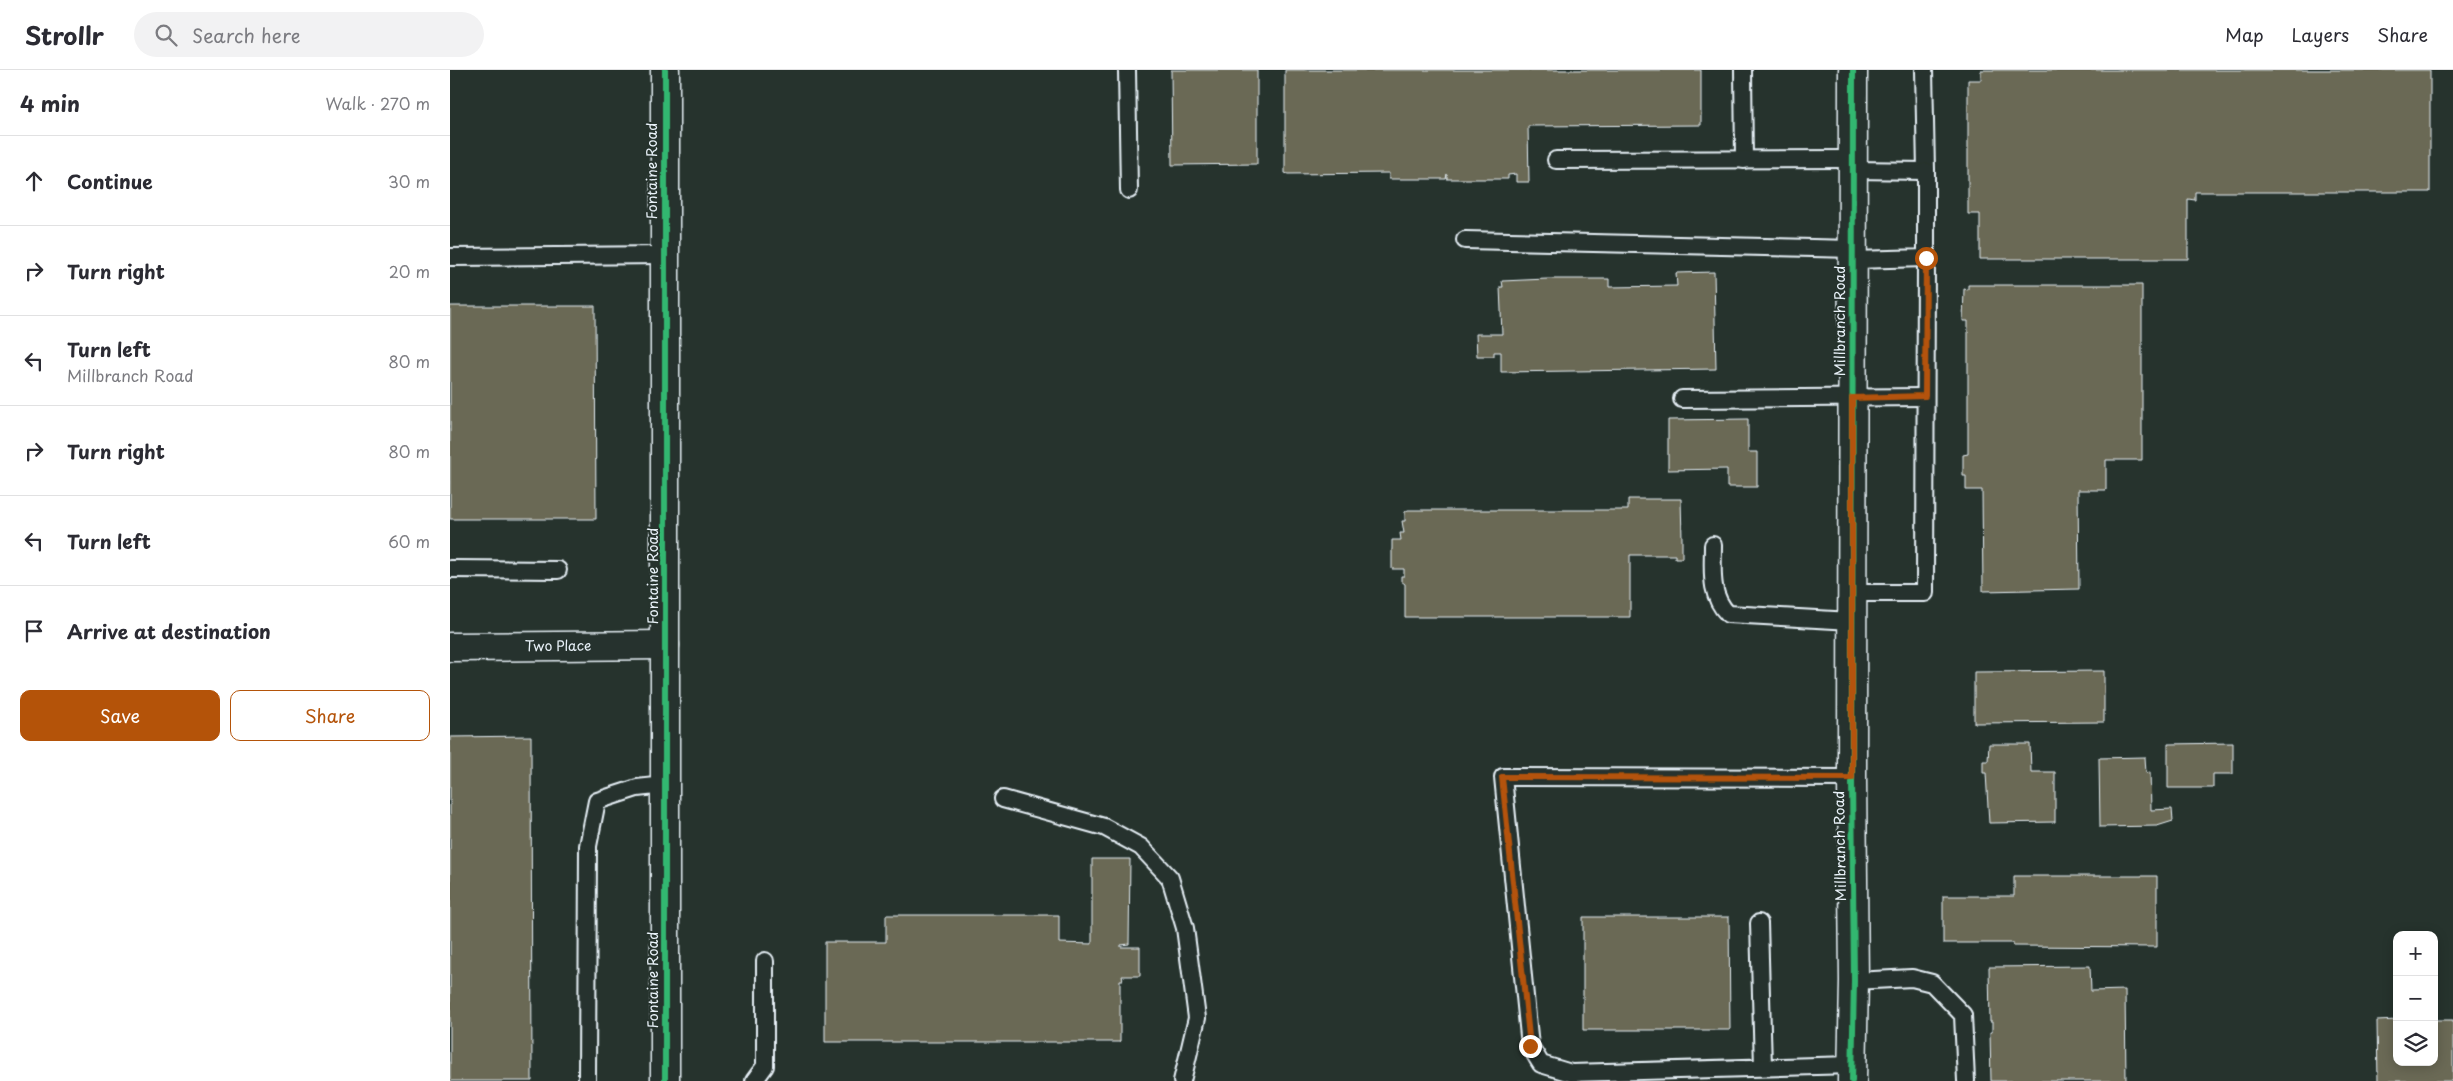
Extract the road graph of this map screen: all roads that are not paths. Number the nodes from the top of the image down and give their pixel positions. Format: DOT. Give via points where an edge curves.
graph roads {
  1 [pos="665,70"];
  2 [pos="1127,70"];
  3 [pos="1743,70"];
  4 [pos="1853,70"];
  5 [pos="1924,70"];
  6 [pos="1556,160"];
  7 [pos="1744,160"];
  8 [pos="1853,164"];
  9 [pos="1926,171"];
  10 [pos="1129,190"];
  11 [pos="1464,240"];
  12 [pos="665,255"];
  13 [pos="1853,255"];
  14 [pos="450,257"];
  15 [pos="1926,258"];
  16 [pos="1925,396"];
  17 [pos="1852,398"];
  18 [pos="1682,399"];
  19 [pos="1713,545"];
  20 [pos="450,569"];
  21 [pos="558,570"];
  22 [pos="1852,593"];
  23 [pos="1852,621"];
  24 [pos="665,645"];
  25 [pos="450,647"];
  26 [pos="1852,778"];
  27 [pos="665,785"];
  28 [pos="1003,799"];
  29 [pos="1759,923"];
  30 [pos="765,961"];
  31 [pos="1854,981"];
  32 [pos="1762,1066"];
  33 [pos="1852,1073"];
  34 [pos="588,1081"];
  35 [pos="665,1081"];
  36 [pos="754,1081"];
  37 [pos="1182,1081"];
  38 [pos="1966,1081"];
  1 -- 12 [label="street, Fontaine Road"];
  2 -- 10 [label="lane"];
  3 -- 7 [label="lane"];
  4 -- 8 [label="street, Millbranch Road"];
  5 -- 9 [label="lane"];
  6 -- 7 [label="lane"];
  7 -- 8 [label="lane"];
  8 -- 9 [label="lane"];
  8 -- 13 [label="street, Millbranch Road"];
  9 -- 15 [label="lane"];
  11 -- 13 [label="lane"];
  12 -- 14 [label="lane"];
  12 -- 24 [label="street, Fontaine Road"];
  13 -- 15 [label="lane"];
  13 -- 17 [label="street, Millbranch Road"];
  15 -- 16 [label="lane"];
  16 -- 17 [label="lane"];
  16 -- 22 [label="lane" via="1925,593"];
  17 -- 18 [label="lane"];
  17 -- 22 [label="street, Millbranch Road"];
  19 -- 23 [label="lane" via="1713,583 1718,604 1728,614"];
  20 -- 21 [label="lane"];
  22 -- 23 [label="street, Millbranch Road"];
  23 -- 26 [label="street, Millbranch Road"];
  24 -- 25 [label="street, Two Place"];
  24 -- 27 [label="street, Fontaine Road"];
  26 -- 31 [label="street, Millbranch Road"];
  26 -- 32 [label="lane" via="1502,777 1530,1046 1541,1064 1571,1073"];
  27 -- 34 [label="lane" via="637,788 597,801 588,846"];
  27 -- 35 [label="street, Fontaine Road"];
  28 -- 37 [label="lane" via="1104,827 1141,847 1170,878 1185,928 1197,1018"];
  29 -- 32 [label="lane"];
  30 -- 36 [label="lane" via="765,1066"];
  31 -- 33 [label="street, Millbranch Road"];
  31 -- 38 [label="lane" via="1912,978 1932,983 1963,1015"];
  32 -- 33 [label="lane"];
}
